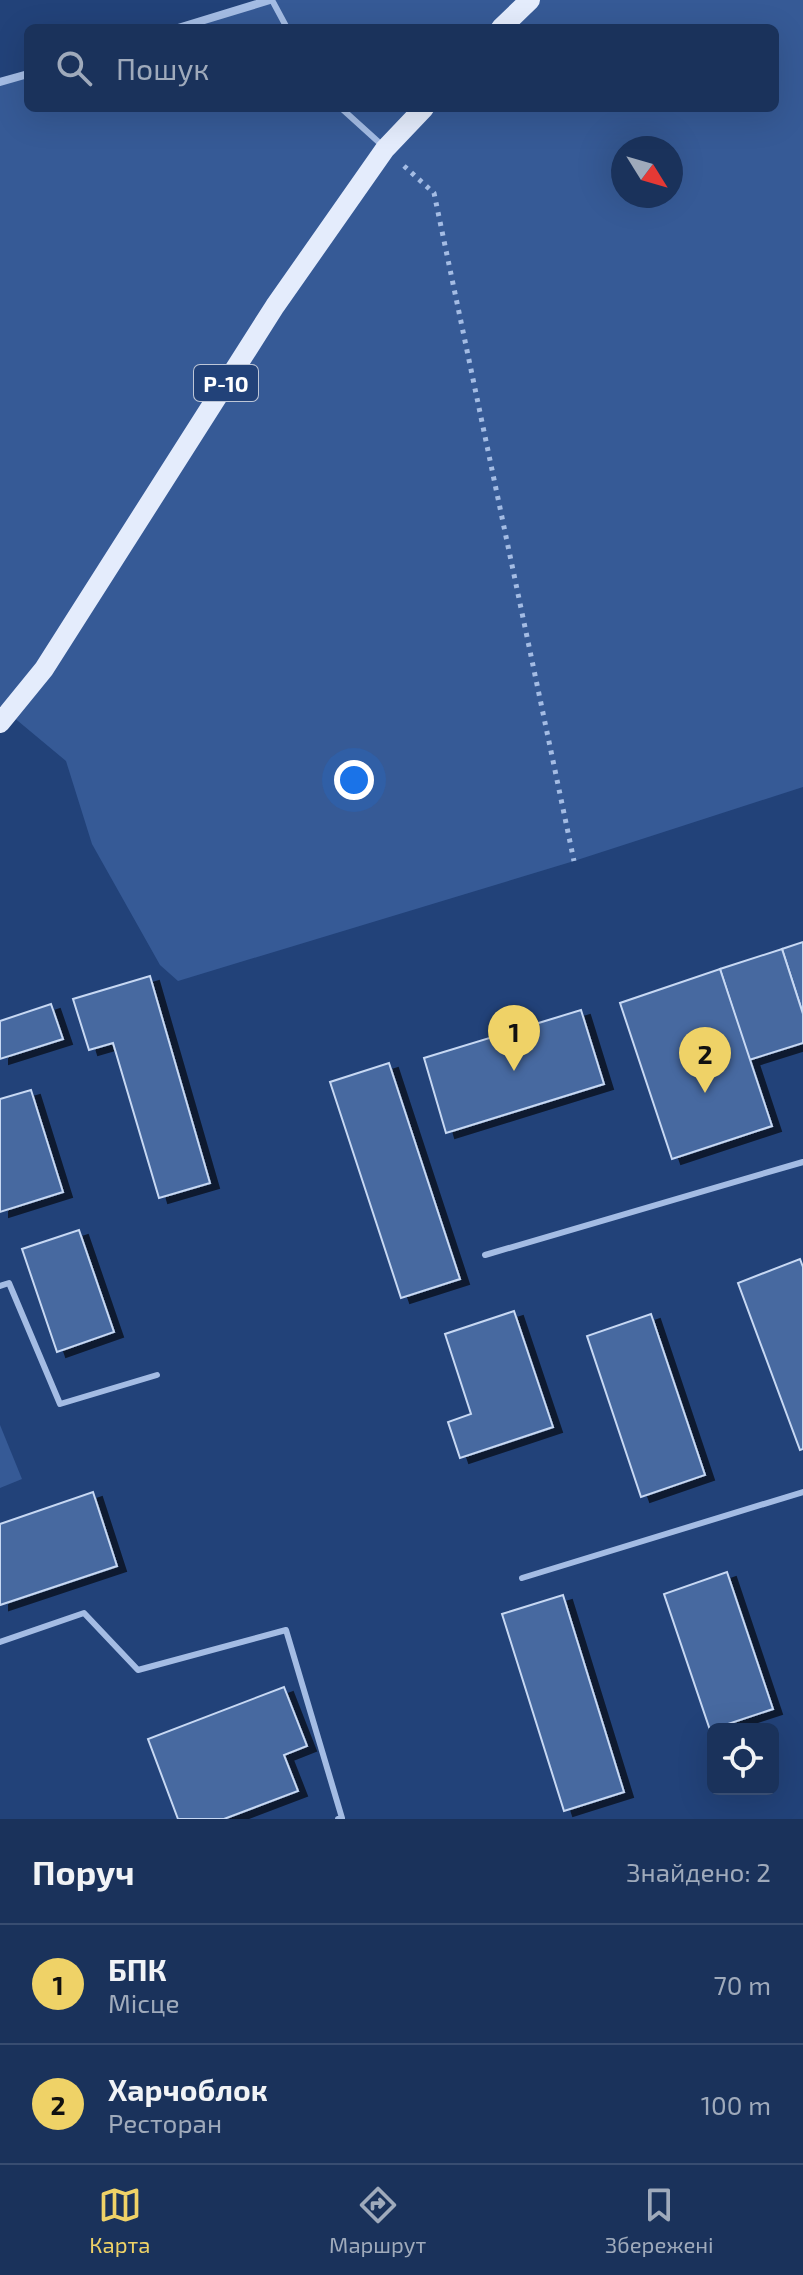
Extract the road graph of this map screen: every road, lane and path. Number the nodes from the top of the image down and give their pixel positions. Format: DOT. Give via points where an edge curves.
graph roads {
  1 [pos="271,0"];
  2 [pos="530,0"];
  3 [pos="191,24"];
  4 [pos="285,24"];
  5 [pos="505,24"];
  6 [pos="24,75"];
  7 [pos="0,82"];
  8 [pos="345,112"];
  9 [pos="420,112"];
  10 [pos="385,149"];
  11 [pos="0,723"];
  12 [pos="574,861"];
  13 [pos="803,1162"];
  14 [pos="485,1255"];
  15 [pos="0,1286"];
  16 [pos="157,1375"];
  17 [pos="803,1492"];
  18 [pos="522,1578"];
  19 [pos="0,1642"];
  20 [pos="338,1819"];
  1 -- 3 [label="street"];
  1 -- 4 [label="lane"];
  2 -- 5 [label="main road"];
  6 -- 7 [label="street"];
  8 -- 10 [label="lane"];
  9 -- 10 [label="main road, Р-10"];
  10 -- 11 [label="main road, Р-10" via="275,306 44,669"];
  10 -- 12 [label="path" via="434,193"];
  13 -- 14 [label="lane"];
  15 -- 16 [label="lane" via="9,1283 60,1404"];
  17 -- 18 [label="lane"];
  19 -- 20 [label="lane" via="84,1613 138,1670 286,1630 342,1818"];
}
